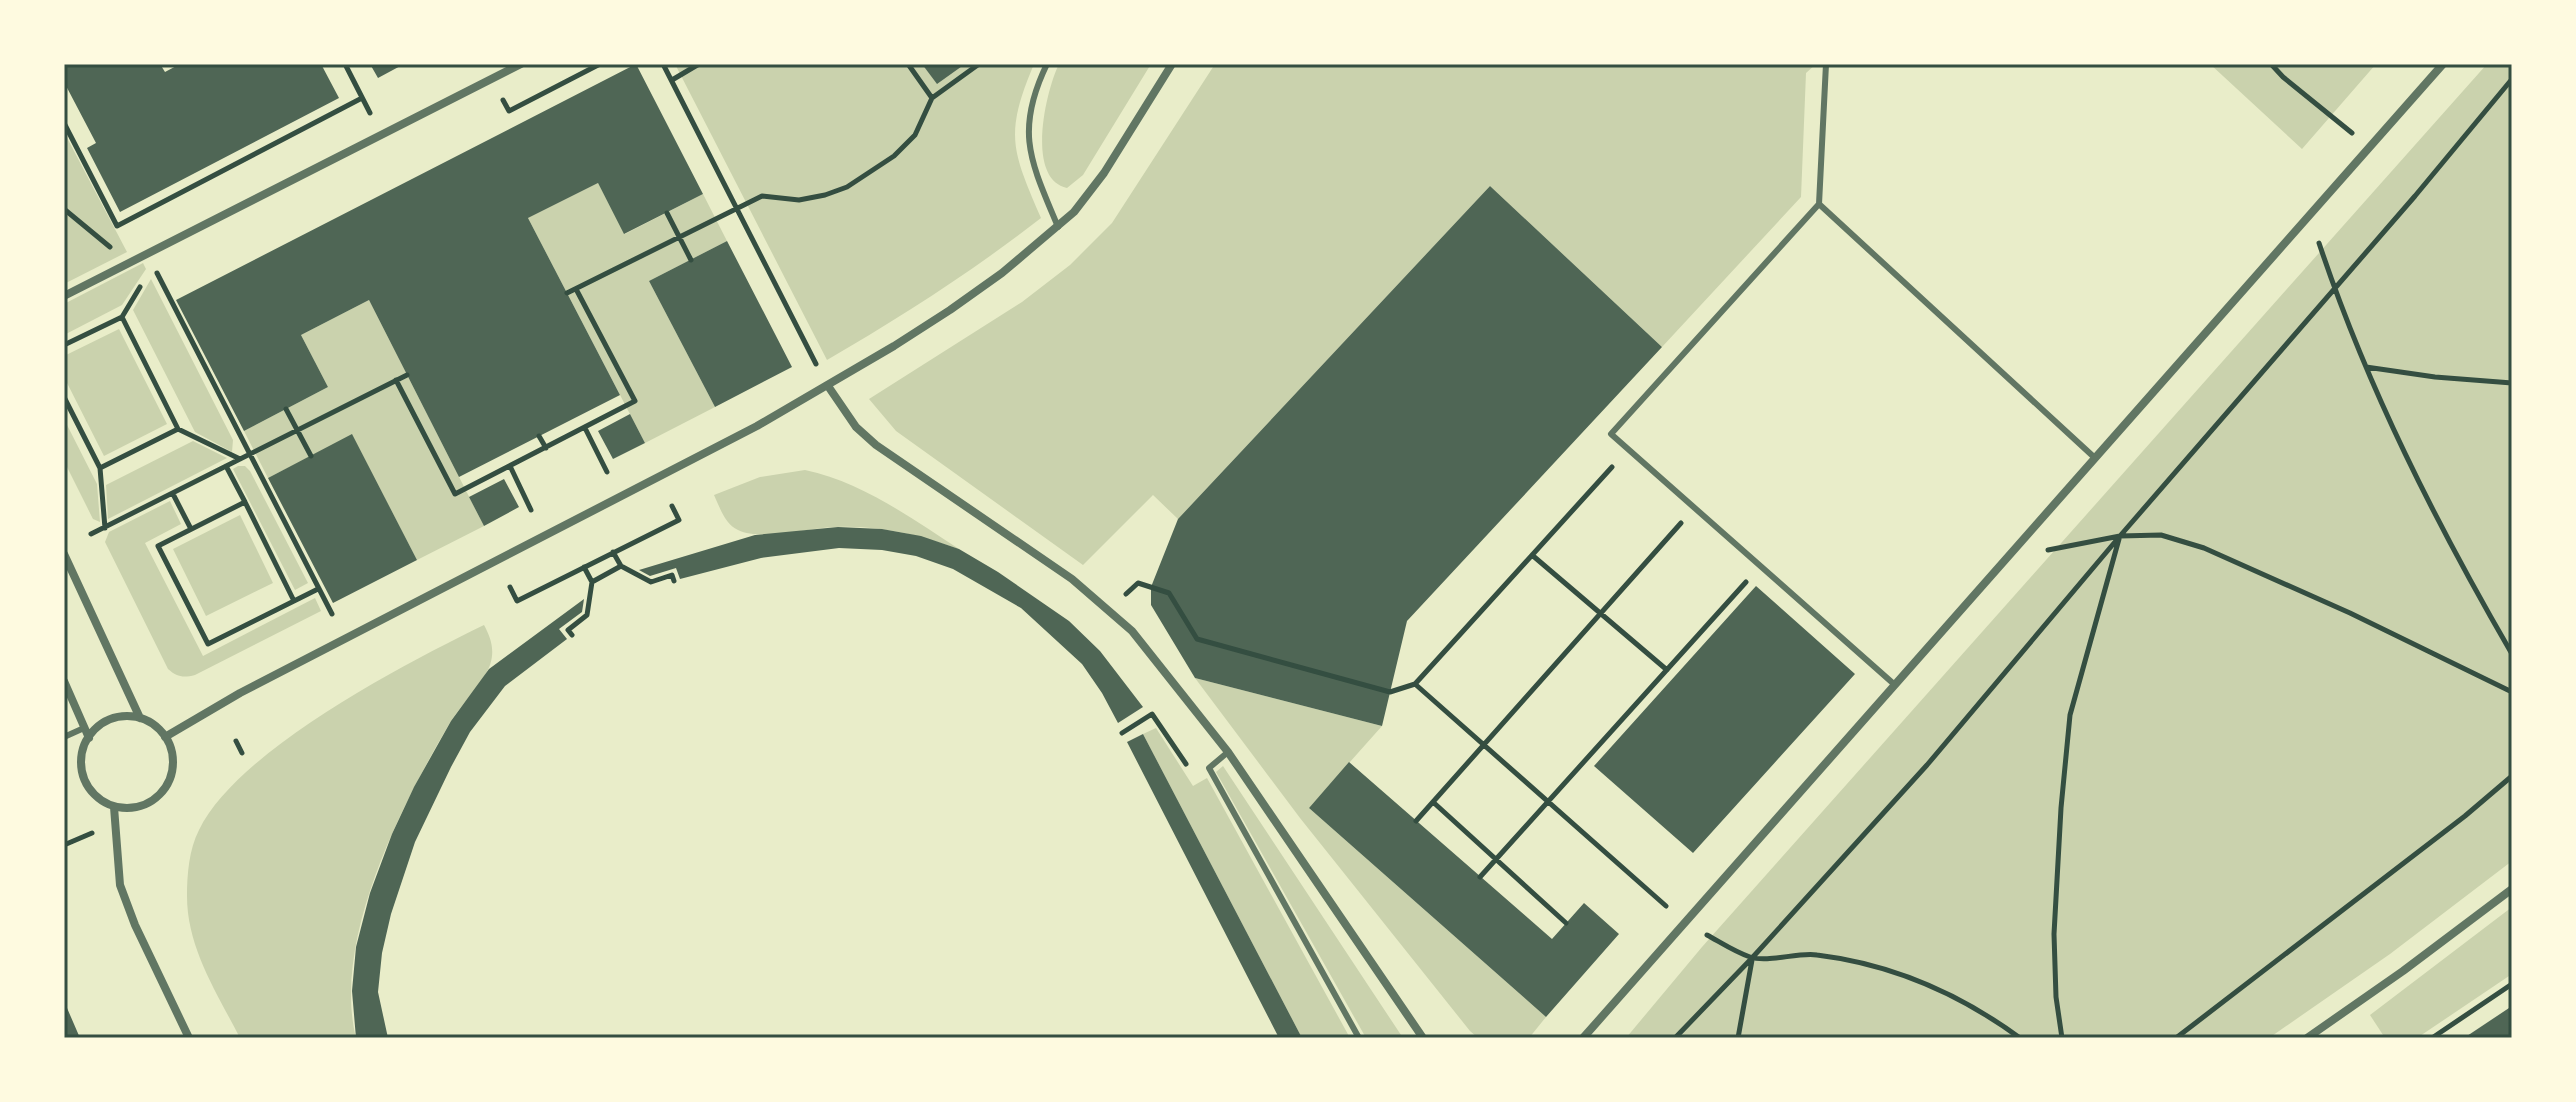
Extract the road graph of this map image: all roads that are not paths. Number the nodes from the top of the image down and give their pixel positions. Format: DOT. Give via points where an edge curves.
graph roads {
  1 [pos="521,64"];
  2 [pos="1047,64"];
  3 [pos="1172,64"];
  4 [pos="1826,64"];
  5 [pos="2443,64"];
  6 [pos="1819,204"];
  7 [pos="1058,227"];
  8 [pos="64,296"];
  9 [pos="828,386"];
  10 [pos="2095,458"];
  11 [pos="64,554"];
  12 [pos="64,681"];
  13 [pos="1895,685"];
  14 [pos="140,718"];
  15 [pos="84,728"];
  16 [pos="64,737"];
  17 [pos="165,737"];
  18 [pos="89,738"];
  19 [pos="1228,752"];
  20 [pos="114,807"];
  21 [pos="2512,889"];
  22 [pos="189,1038"];
  23 [pos="1359,1038"];
  24 [pos="1423,1038"];
  25 [pos="1583,1038"];
  26 [pos="2307,1038"];
  1 -- 8 [label="street"];
  2 -- 7 [label="lane" via="1029,110 1027,136 1035,172"];
  3 -- 7 [label="street" via="1088,196"];
  4 -- 6 [label="lane"];
  5 -- 10 [label="street"];
  6 -- 10 [label="lane"];
  6 -- 13 [label="lane" via="1611,434"];
  7 -- 9 [label="street" via="950,310"];
  9 -- 17 [label="street"];
  9 -- 19 [label="street" via="856,427 876,445 1110,610"];
  10 -- 13 [label="street"];
  11 -- 14 [label="street"];
  12 -- 15 [label="street"];
  13 -- 25 [label="street"];
  14 -- 17 [label="street"];
  14 -- 18 [label="street" via="111,719"];
  15 -- 16 [label="lane"];
  15 -- 18 [label="street"];
  17 -- 20 [label="street" via="173,767 159,795 131,808"];
  18 -- 20 [label="street" via="81,765 84,779 101,801"];
  19 -- 23 [label="lane" via="1209,768"];
  19 -- 24 [label="street"];
  20 -- 22 [label="street" via="120,885"];
  21 -- 26 [label="street"];
}
